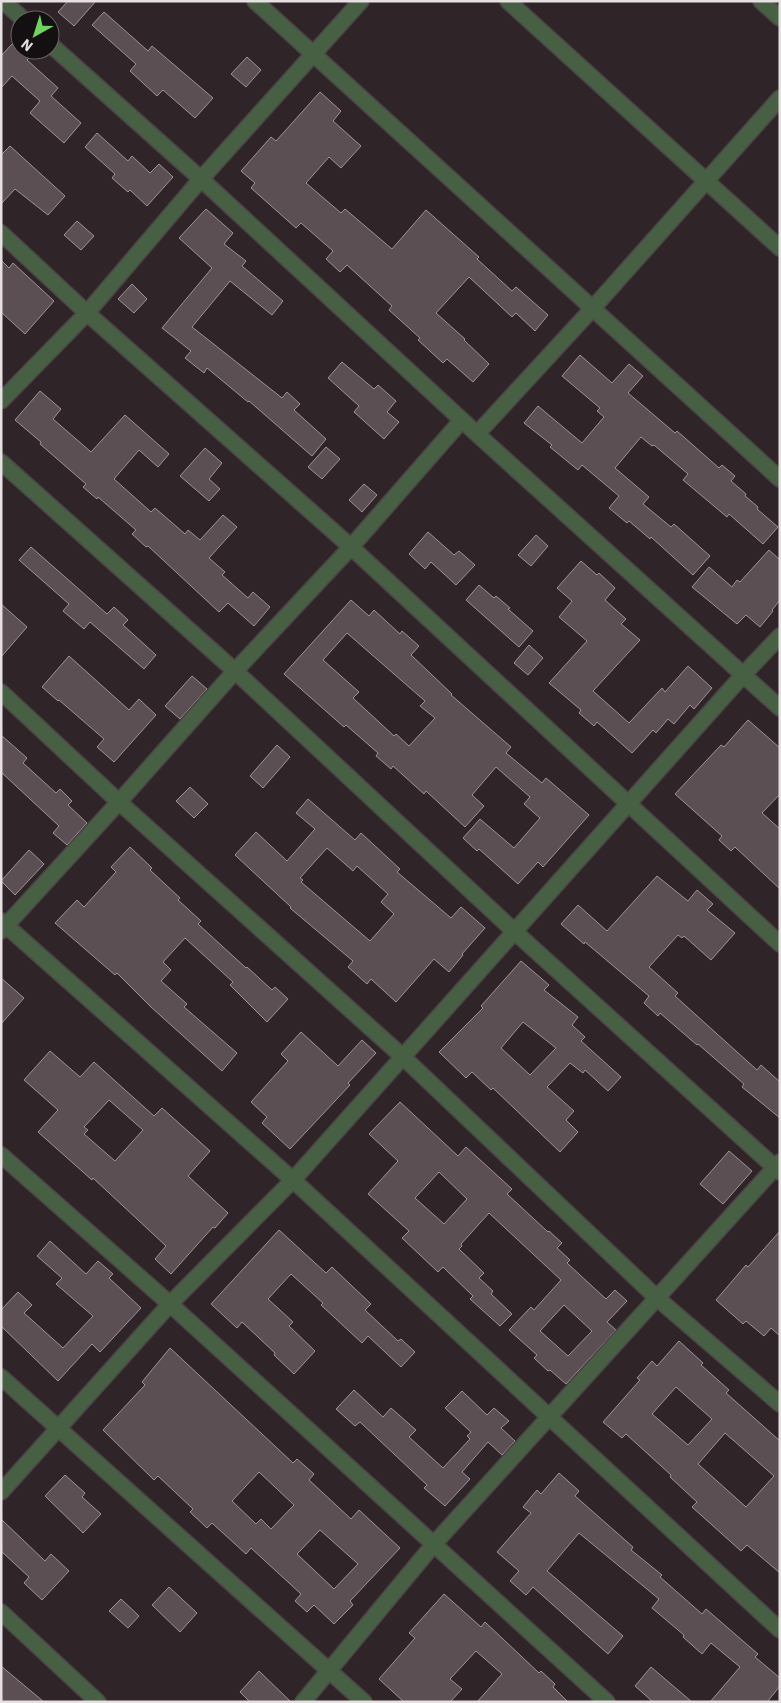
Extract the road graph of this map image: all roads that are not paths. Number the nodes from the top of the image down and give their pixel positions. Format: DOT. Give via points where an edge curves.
graph roads {
  1 [pos="3,1"];
  2 [pos="255,1"];
  3 [pos="361,1"];
  4 [pos="508,1"];
  5 [pos="761,1"];
  6 [pos="13,10"];
  7 [pos="780,18"];
  8 [pos="60,53"];
  9 [pos="312,54"];
  10 [pos="780,98"];
  11 [pos="201,179"];
  12 [pos="705,181"];
  13 [pos="1,233"];
  14 [pos="780,248"];
  15 [pos="593,308"];
  16 [pos="87,312"];
  17 [pos="1,401"];
  18 [pos="462,420"];
  19 [pos="476,434"];
  20 [pos="1,462"];
  21 [pos="780,479"];
  22 [pos="351,547"];
  23 [pos="780,636"];
  24 [pos="235,670"];
  25 [pos="744,674"];
  26 [pos="1,692"];
  27 [pos="780,708"];
  28 [pos="119,802"];
  29 [pos="628,805"];
  30 [pos="3,926"];
  31 [pos="515,932"];
  32 [pos="780,944"];
  33 [pos="403,1057"];
  34 [pos="1,1155"];
  35 [pos="778,1167"];
  36 [pos="293,1180"];
  37 [pos="657,1298"];
  38 [pos="170,1304"];
  39 [pos="1,1377"];
  40 [pos="780,1404"];
  41 [pos="548,1416"];
  42 [pos="58,1428"];
  43 [pos="1,1492"];
  44 [pos="434,1544"];
  45 [pos="1,1612"];
  46 [pos="780,1630"];
  47 [pos="329,1670"];
  48 [pos="98,1702"];
  49 [pos="303,1702"];
  50 [pos="364,1702"];
  51 [pos="607,1702"];
  1 -- 6 [label="street"];
  2 -- 9 [label="street"];
  3 -- 9 [label="street"];
  4 -- 12 [label="street"];
  5 -- 7 [label="street"];
  8 -- 11 [label="street"];
  9 -- 11 [label="street"];
  9 -- 15 [label="street"];
  10 -- 12 [label="street"];
  11 -- 16 [label="street"];
  11 -- 18 [label="street"];
  12 -- 14 [label="street"];
  12 -- 15 [label="street"];
  13 -- 16 [label="street"];
  15 -- 19 [label="street"];
  15 -- 21 [label="street"];
  16 -- 17 [label="street"];
  16 -- 22 [label="street"];
  18 -- 19 [label="street"];
  18 -- 22 [label="street"];
  19 -- 25 [label="street"];
  20 -- 24 [label="street"];
  22 -- 24 [label="street"];
  22 -- 29 [label="street"];
  23 -- 25 [label="street"];
  24 -- 28 [label="street"];
  24 -- 31 [label="street"];
  25 -- 27 [label="street"];
  25 -- 29 [label="street"];
  26 -- 28 [label="street"];
  28 -- 30 [label="street"];
  28 -- 33 [label="street"];
  29 -- 31 [label="street"];
  29 -- 32 [label="street"];
  30 -- 36 [label="street"];
  31 -- 33 [label="street"];
  31 -- 35 [label="street"];
  33 -- 36 [label="street"];
  33 -- 37 [label="street"];
  34 -- 38 [label="street"];
  35 -- 37 [label="street"];
  36 -- 38 [label="street"];
  36 -- 41 [label="street"];
  37 -- 40 [label="street"];
  37 -- 41 [label="street"];
  38 -- 42 [label="street"];
  38 -- 44 [label="street"];
  39 -- 42 [label="street"];
  41 -- 44 [label="street"];
  41 -- 46 [label="street"];
  42 -- 43 [label="street"];
  42 -- 47 [label="street"];
  44 -- 47 [label="street"];
  44 -- 51 [label="street"];
  45 -- 48 [label="street"];
  47 -- 49 [label="street"];
  47 -- 50 [label="street"];
}
